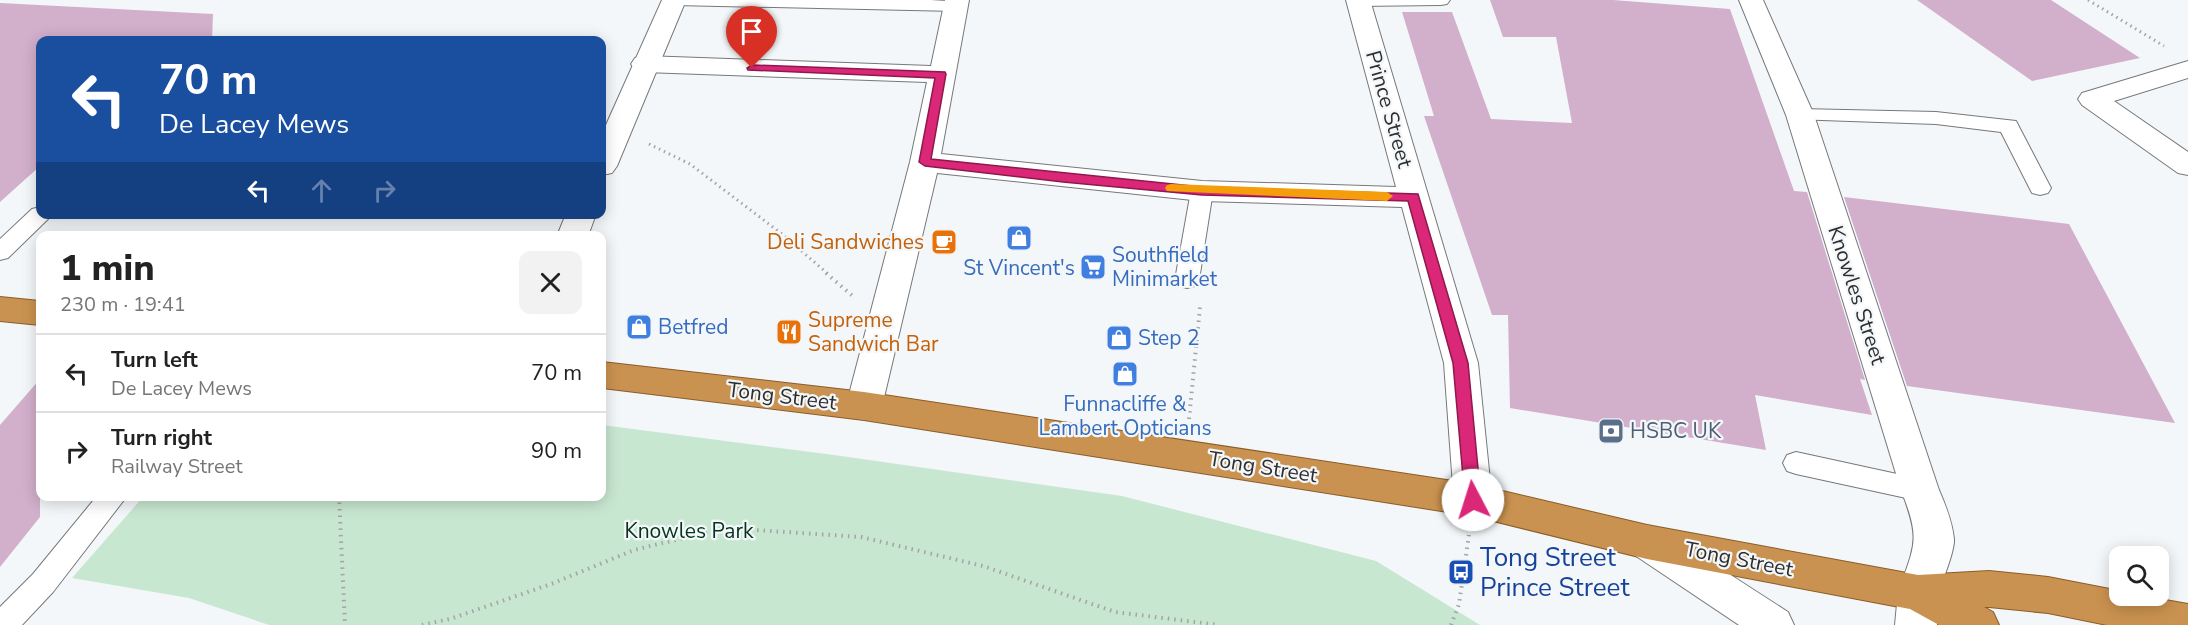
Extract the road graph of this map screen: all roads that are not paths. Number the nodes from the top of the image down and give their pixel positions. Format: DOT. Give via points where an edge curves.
graph roads {
  1 [pos="674,0"];
  2 [pos="1441,0"];
  3 [pos="1751,0"];
  4 [pos="1358,1"];
  5 [pos="956,3"];
  6 [pos="645,64"];
  7 [pos="2188,69"];
  8 [pos="941,74"];
  9 [pos="1800,115"];
  10 [pos="606,156"];
  11 [pos="925,162"];
  12 [pos="2188,166"];
  13 [pos="2040,189"];
  14 [pos="1202,191"];
  15 [pos="1413,197"];
  16 [pos="36,218"];
  17 [pos="0,252"];
  18 [pos="1187,280"];
  19 [pos="0,309"];
  20 [pos="36,313"];
  21 [pos="606,375"];
  22 [pos="864,406"];
  23 [pos="1796,463"];
  24 [pos="1920,490"];
  25 [pos="1473,500"];
  26 [pos="110,501"];
  27 [pos="1647,542"];
  28 [pos="1917,609"];
  29 [pos="2188,623"];
  30 [pos="2,625"];
  31 [pos="1773,625"];
  32 [pos="1978,625"];
  1 -- 5 [label="lane"];
  1 -- 6 [label="street"];
  2 -- 4 [label="lane"];
  3 -- 9 [label="street, Knowles Street"];
  4 -- 15 [label="street, Prince Street"];
  5 -- 8 [label="street"];
  6 -- 8 [label="street"];
  6 -- 10 [label="street"];
  7 -- 12 [label="street" via="2092,99"];
  8 -- 11 [label="street"];
  9 -- 13 [label="lane" via="1935,118 2009,126"];
  9 -- 24 [label="street, Knowles Street"];
  11 -- 14 [label="street"];
  11 -- 22 [label="street"];
  14 -- 15 [label="street"];
  14 -- 18 [label="lane"];
  15 -- 25 [label="street, Prince Street" via="1461,363"];
  16 -- 17 [label="lane"];
  19 -- 20 [label="highway"];
  21 -- 22 [label="highway, Tong Street"];
  22 -- 25 [label="highway, Tong Street"];
  23 -- 24 [label="lane"];
  24 -- 28 [label="street, Knowles Street" via="1931,517 1935,542"];
  25 -- 27 [label="highway, Tong Street"];
  26 -- 30 [label="lane" via="43,583"];
  27 -- 28 [label="highway, Tong Street"];
  27 -- 31 [label="street"];
  28 -- 29 [label="highway, Tong Street" via="1989,589 2048,595"];
  28 -- 32 [label="highway, Tong Street"];
}
